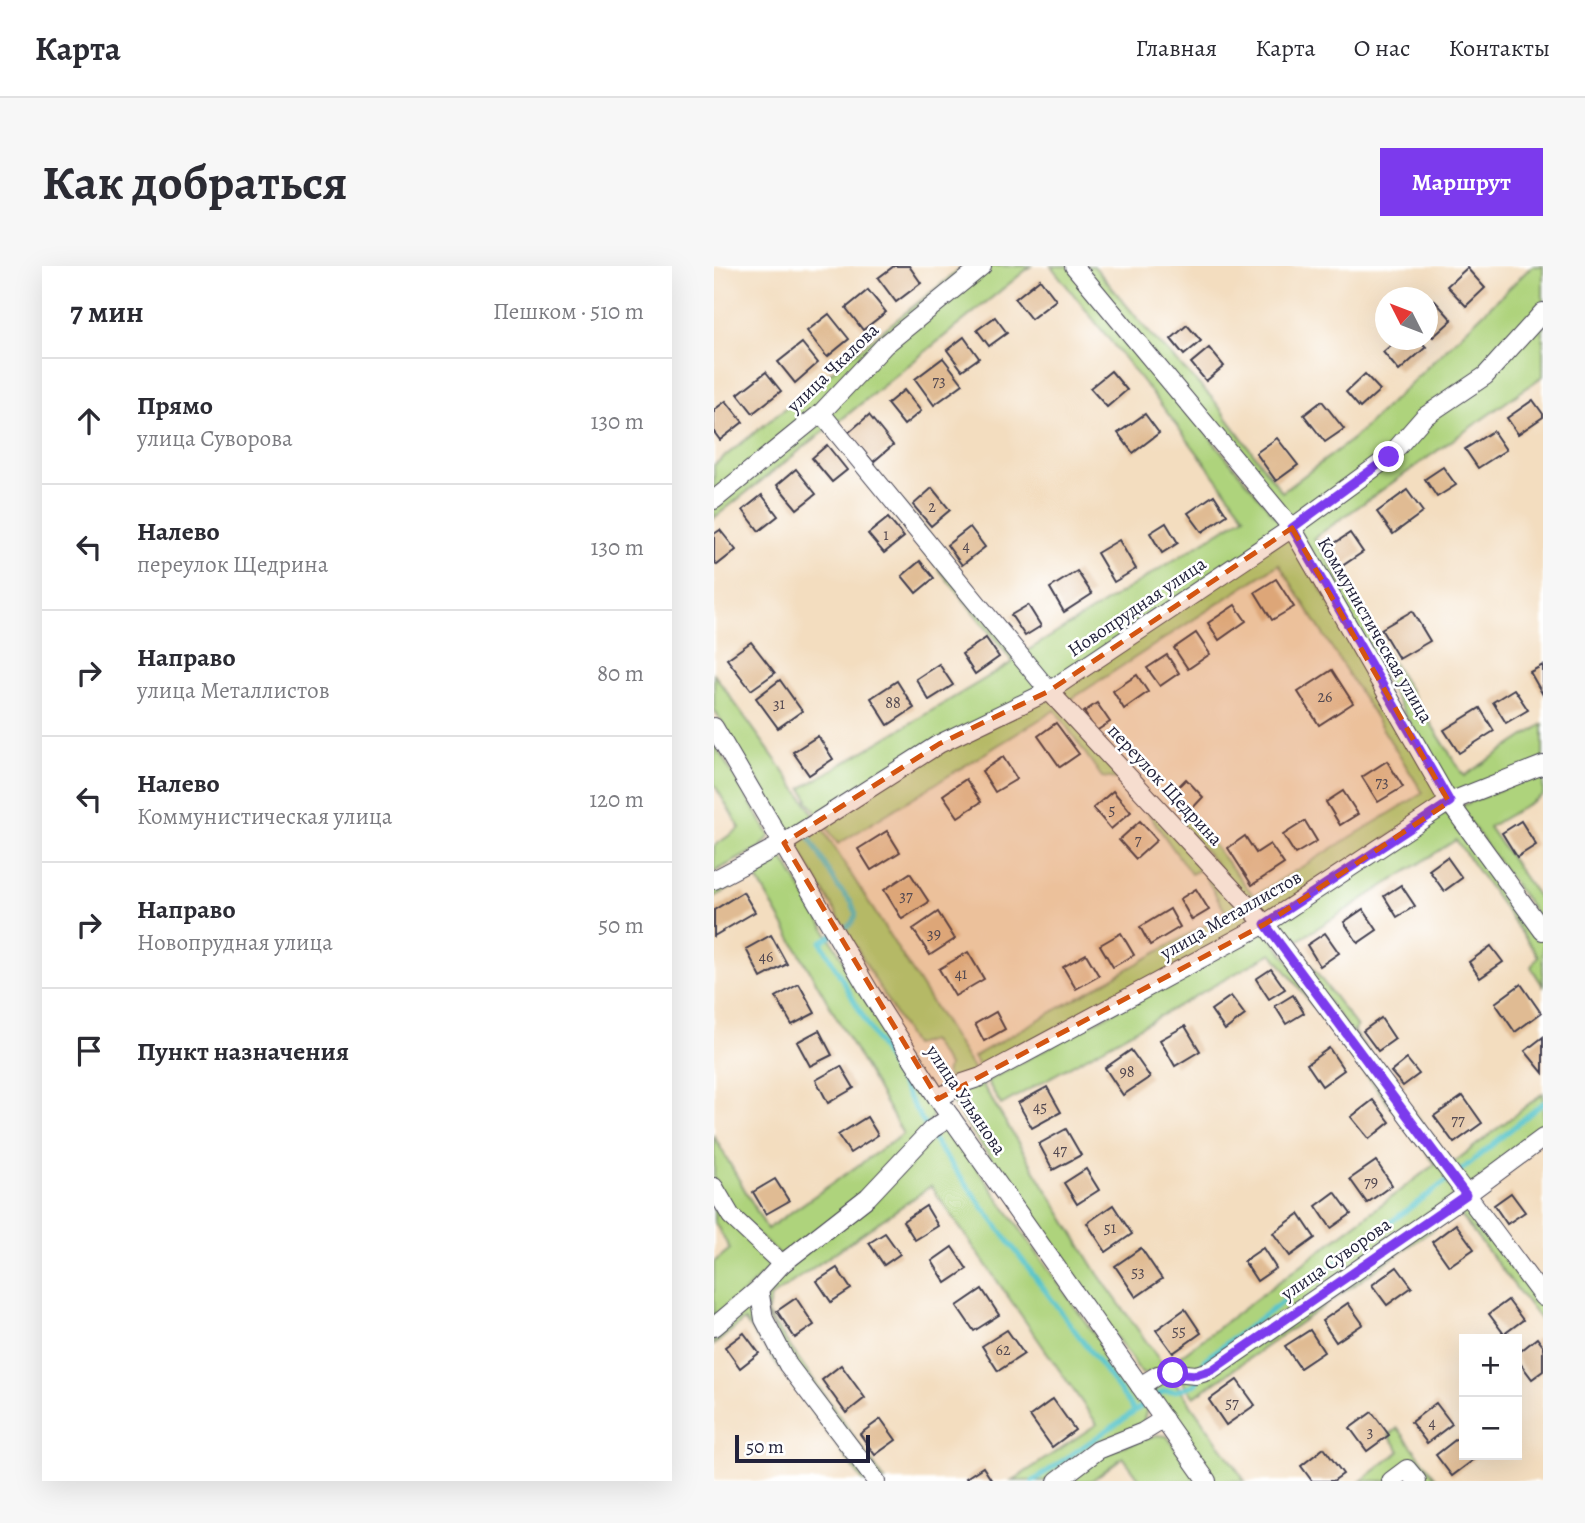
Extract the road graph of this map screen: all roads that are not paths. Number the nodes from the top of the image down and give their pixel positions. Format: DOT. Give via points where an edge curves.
graph roads {
  1 [pos="982,266"];
  2 [pos="1074,266"];
  3 [pos="1543,312"];
  4 [pos="821,413"];
  5 [pos="714,500"];
  6 [pos="1292,528"];
  7 [pos="1049,691"];
  8 [pos="714,726"];
  9 [pos="1543,765"];
  10 [pos="1450,802"];
  11 [pos="784,843"];
  12 [pos="714,880"];
  13 [pos="1265,924"];
  14 [pos="1543,932"];
  15 [pos="939,1099"];
  16 [pos="951,1117"];
  17 [pos="1543,1138"];
  18 [pos="714,1187"];
  19 [pos="1466,1195"];
  20 [pos="782,1264"];
  21 [pos="759,1289"];
  22 [pos="1543,1297"];
  23 [pos="714,1327"];
  24 [pos="1140,1386"];
  25 [pos="1164,1419"];
  26 [pos="876,1481"];
  27 [pos="1057,1481"];
  28 [pos="1207,1481"];
  29 [pos="1391,1481"];
  30 [pos="1417,1481"];
  1 -- 4 [label="street, улица Чкалова" via="885,345"];
  2 -- 6 [label="street, Коммунистическая улица"];
  3 -- 6 [label="street, Новопрудная улица" via="1485,376 1424,417 1389,457"];
  4 -- 5 [label="street, улица Чкалова"];
  4 -- 7 [label="street, переулок Щедрина"];
  6 -- 7 [label="street, Новопрудная улица"];
  6 -- 10 [label="street, Коммунистическая улица"];
  7 -- 11 [label="street, Новопрудная улица" via="939,744"];
  7 -- 13 [label="street, переулок Щедрина"];
  8 -- 11 [label="street, улица Ульянова"];
  9 -- 10 [label="street, улица Металлистов"];
  10 -- 13 [label="street, улица Металлистов"];
  10 -- 14 [label="street, Коммунистическая улица"];
  11 -- 12 [label="street, Новопрудная улица"];
  11 -- 15 [label="street, улица Ульянова"];
  13 -- 15 [label="street, улица Металлистов"];
  13 -- 19 [label="street, переулок Щедрина"];
  15 -- 16 [label="street, улица Ульянова"];
  16 -- 20 [label="street" via="932,1129 868,1197"];
  16 -- 24 [label="street, улица Ульянова"];
  17 -- 19 [label="street, улица Суворова"];
  18 -- 20 [label="street" via="731,1216"];
  19 -- 22 [label="street, переулок Щедрина"];
  19 -- 24 [label="street, улица Суворова" via="1212,1370 1196,1375 1158,1375"];
  20 -- 21 [label="street"];
  21 -- 23 [label="street"];
  21 -- 26 [label="street" via="764,1319 788,1365"];
  24 -- 25 [label="street, улица Ульянова"];
  25 -- 27 [label="street" via="1098,1450"];
  25 -- 28 [label="street, улица Ульянова"];
  29 -- 30 [label="street" via="1407,1469"];
}
